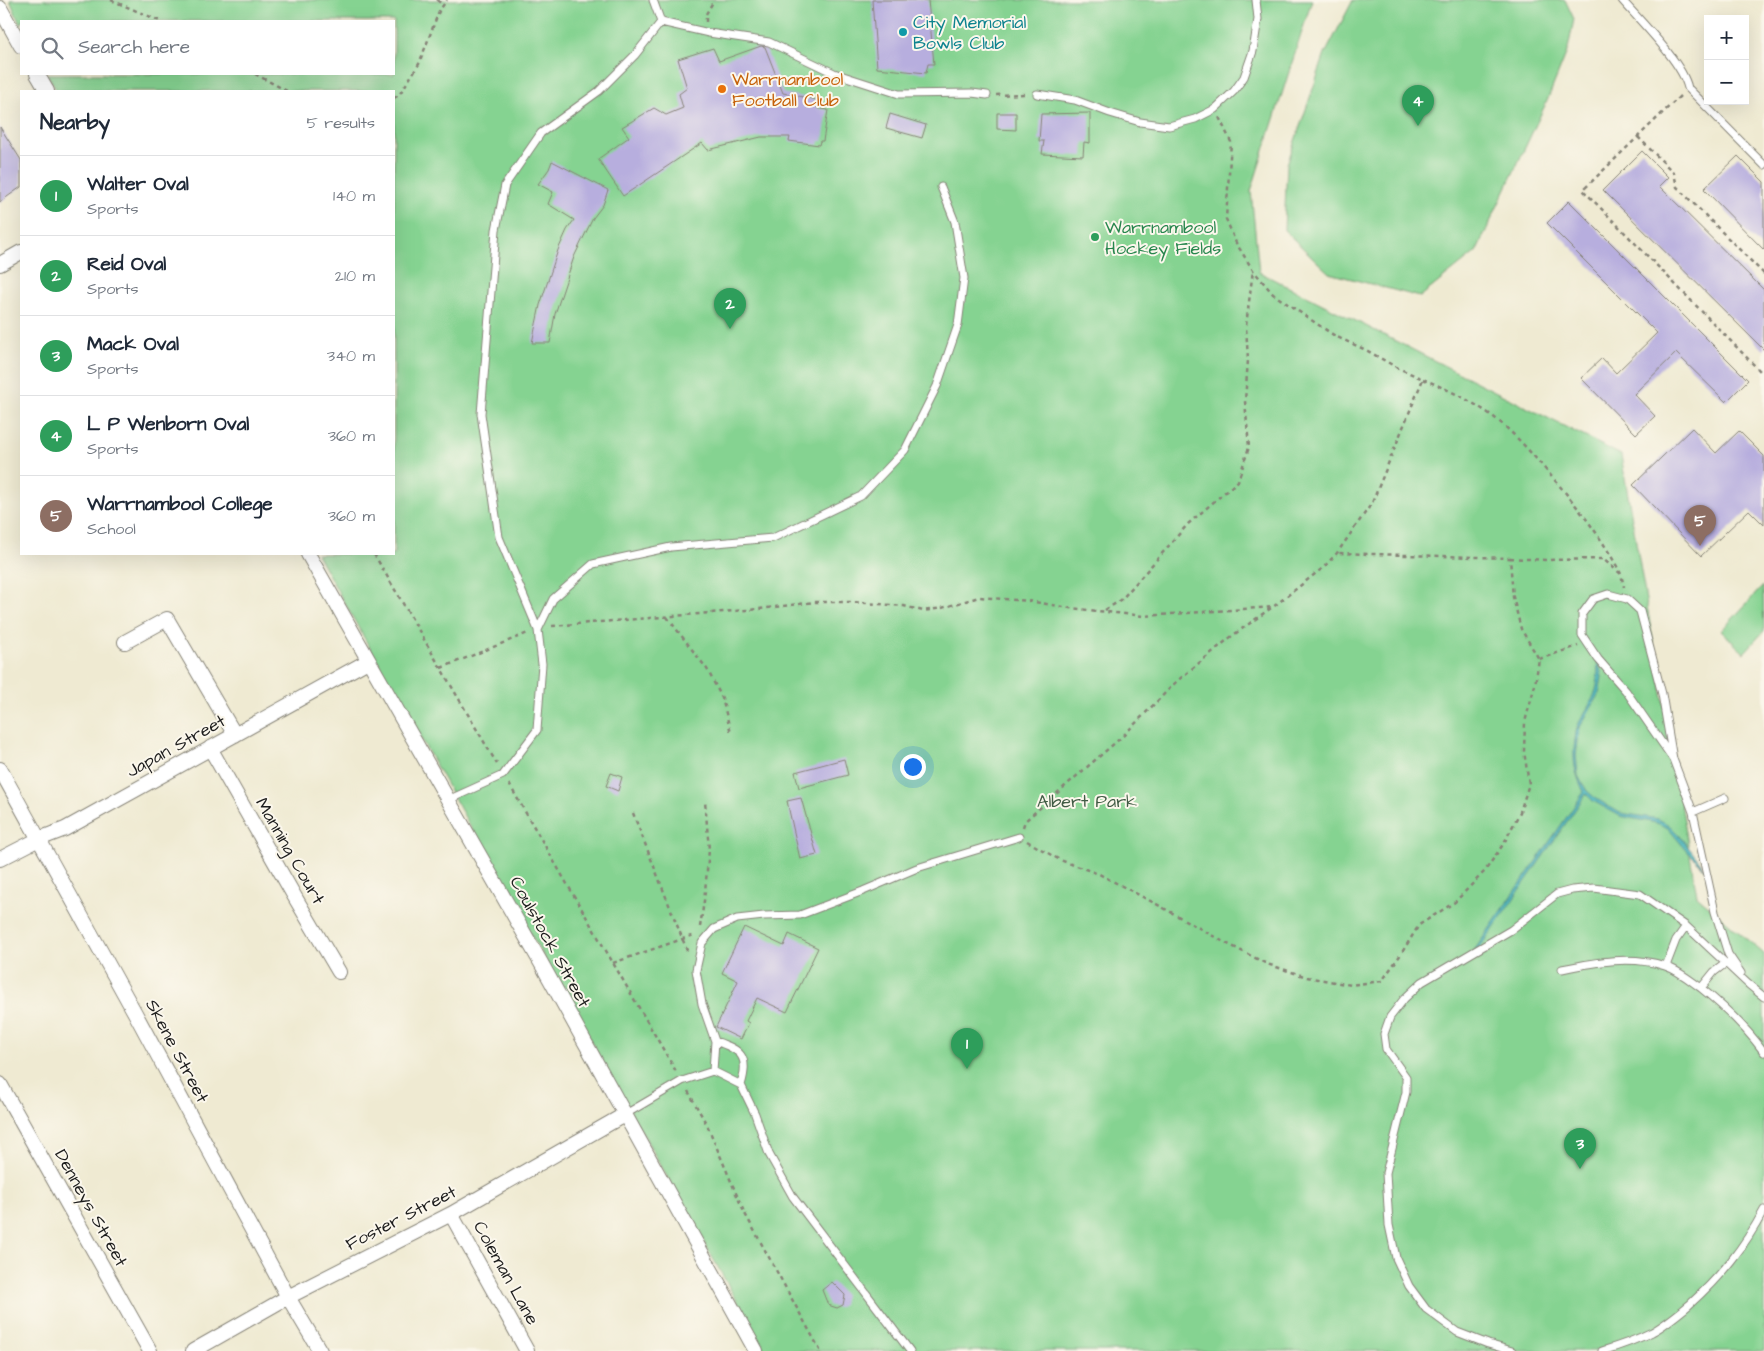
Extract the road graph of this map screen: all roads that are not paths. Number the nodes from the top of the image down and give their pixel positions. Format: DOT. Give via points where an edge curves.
graph roads {
  1 [pos="653,0"];
  2 [pos="1256,0"];
  3 [pos="1622,0"];
  4 [pos="0,8"];
  5 [pos="0,12"];
  6 [pos="661,22"];
  7 [pos="13,31"];
  8 [pos="20,44"];
  9 [pos="38,75"];
  10 [pos="47,90"];
  11 [pos="1037,94"];
  12 [pos="987,95"];
  13 [pos="1764,165"];
  14 [pos="941,186"];
  15 [pos="20,253"];
  16 [pos="0,264"];
  17 [pos="309,555"];
  18 [pos="538,630"];
  19 [pos="125,642"];
  20 [pos="368,661"];
  21 [pos="235,735"];
  22 [pos="210,748"];
  23 [pos="1673,759"];
  24 [pos="0,769"];
  25 [pos="1725,798"];
  26 [pos="447,800"];
  27 [pos="1693,812"];
  28 [pos="1019,836"];
  29 [pos="39,839"];
  30 [pos="0,859"];
  31 [pos="1686,926"];
  32 [pos="1726,963"];
  33 [pos="1666,966"];
  34 [pos="1562,969"];
  35 [pos="339,972"];
  36 [pos="1748,984"];
  37 [pos="1701,988"];
  38 [pos="1764,997"];
  39 [pos="714,1041"];
  40 [pos="1764,1052"];
  41 [pos="713,1071"];
  42 [pos="0,1084"];
  43 [pos="741,1085"];
  44 [pos="624,1115"];
  45 [pos="1764,1210"];
  46 [pos="451,1214"];
  47 [pos="288,1297"];
  48 [pos="150,1351"];
  49 [pos="193,1351"];
  50 [pos="320,1351"];
  51 [pos="527,1351"];
  52 [pos="756,1351"];
  53 [pos="910,1351"];
  54 [pos="1512,1351"];
  55 [pos="1602,1351"];
  1 -- 6 [label="lane"];
  2 -- 11 [label="lane" via="1258,19 1253,51 1244,77 1215,109 1195,119 1169,126 1125,118 1075,100"];
  3 -- 13 [label="lane" via="1677,65 1686,78 1688,88"];
  4 -- 7 [label="street"];
  5 -- 7 [label="street"];
  6 -- 12 [label="lane" via="768,42 834,73 899,94"];
  6 -- 18 [label="lane" via="635,55 599,91 541,133 505,184 496,230 481,414 499,537"];
  7 -- 8 [label="street"];
  9 -- 10 [label="street"];
  14 -- 18 [label="lane" via="955,222 964,278 958,325 937,386 904,450 861,496 773,538 671,546 593,564 554,599"];
  15 -- 16 [label="street"];
  17 -- 20 [label="street, Coulstock Street"];
  18 -- 26 [label="lane" via="542,664 537,730 503,775"];
  19 -- 21 [label="street" via="167,619"];
  20 -- 21 [label="street, Japan Street"];
  20 -- 26 [label="street, Coulstock Street"];
  21 -- 22 [label="street, Japan Street"];
  22 -- 29 [label="street, Japan Street" via="65,829"];
  22 -- 35 [label="street, Manning Court"];
  23 -- 23 [label="lane" via="1582,635 1582,614 1593,599 1608,594 1627,600 1640,611 1662,694"];
  23 -- 27 [label="lane"];
  24 -- 29 [label="street, Skene Street"];
  25 -- 27 [label="lane"];
  26 -- 44 [label="street, Coulstock Street"];
  27 -- 36 [label="lane" via="1715,912 1728,954"];
  28 -- 39 [label="lane" via="917,868 800,915 737,919 714,929 702,943 696,970 702,1004"];
  29 -- 30 [label="street, Japan Street"];
  29 -- 47 [label="street, Skene Street"];
  31 -- 32 [label="lane"];
  31 -- 33 [label="lane" via="1676,940"];
  31 -- 54 [label="lane" via="1640,894 1594,888 1557,894 1511,930 1422,982 1390,1017 1384,1034 1386,1049 1406,1077 1406,1092 1386,1173 1389,1225 1396,1258 1409,1286 1426,1309 1457,1332"];
  32 -- 36 [label="lane"];
  32 -- 37 [label="lane"];
  33 -- 34 [label="lane" via="1633,960 1602,961"];
  33 -- 37 [label="lane"];
  36 -- 38 [label="lane"];
  37 -- 40 [label="lane" via="1728,1009"];
  39 -- 41 [label="lane"];
  39 -- 43 [label="lane" via="729,1045 745,1061"];
  41 -- 43 [label="lane"];
  41 -- 44 [label="lane" via="682,1082"];
  42 -- 48 [label="street, Denneys Street"];
  43 -- 53 [label="lane" via="769,1154 793,1198"];
  44 -- 46 [label="street, Foster Street"];
  44 -- 52 [label="street, Coulstock Street"];
  45 -- 55 [label="lane" via="1713,1283 1678,1315 1653,1332"];
  46 -- 47 [label="street, Foster Street"];
  46 -- 51 [label="street, Coleman Lane"];
  47 -- 49 [label="street, Foster Street"];
  47 -- 50 [label="street, Skene Street"];
}
